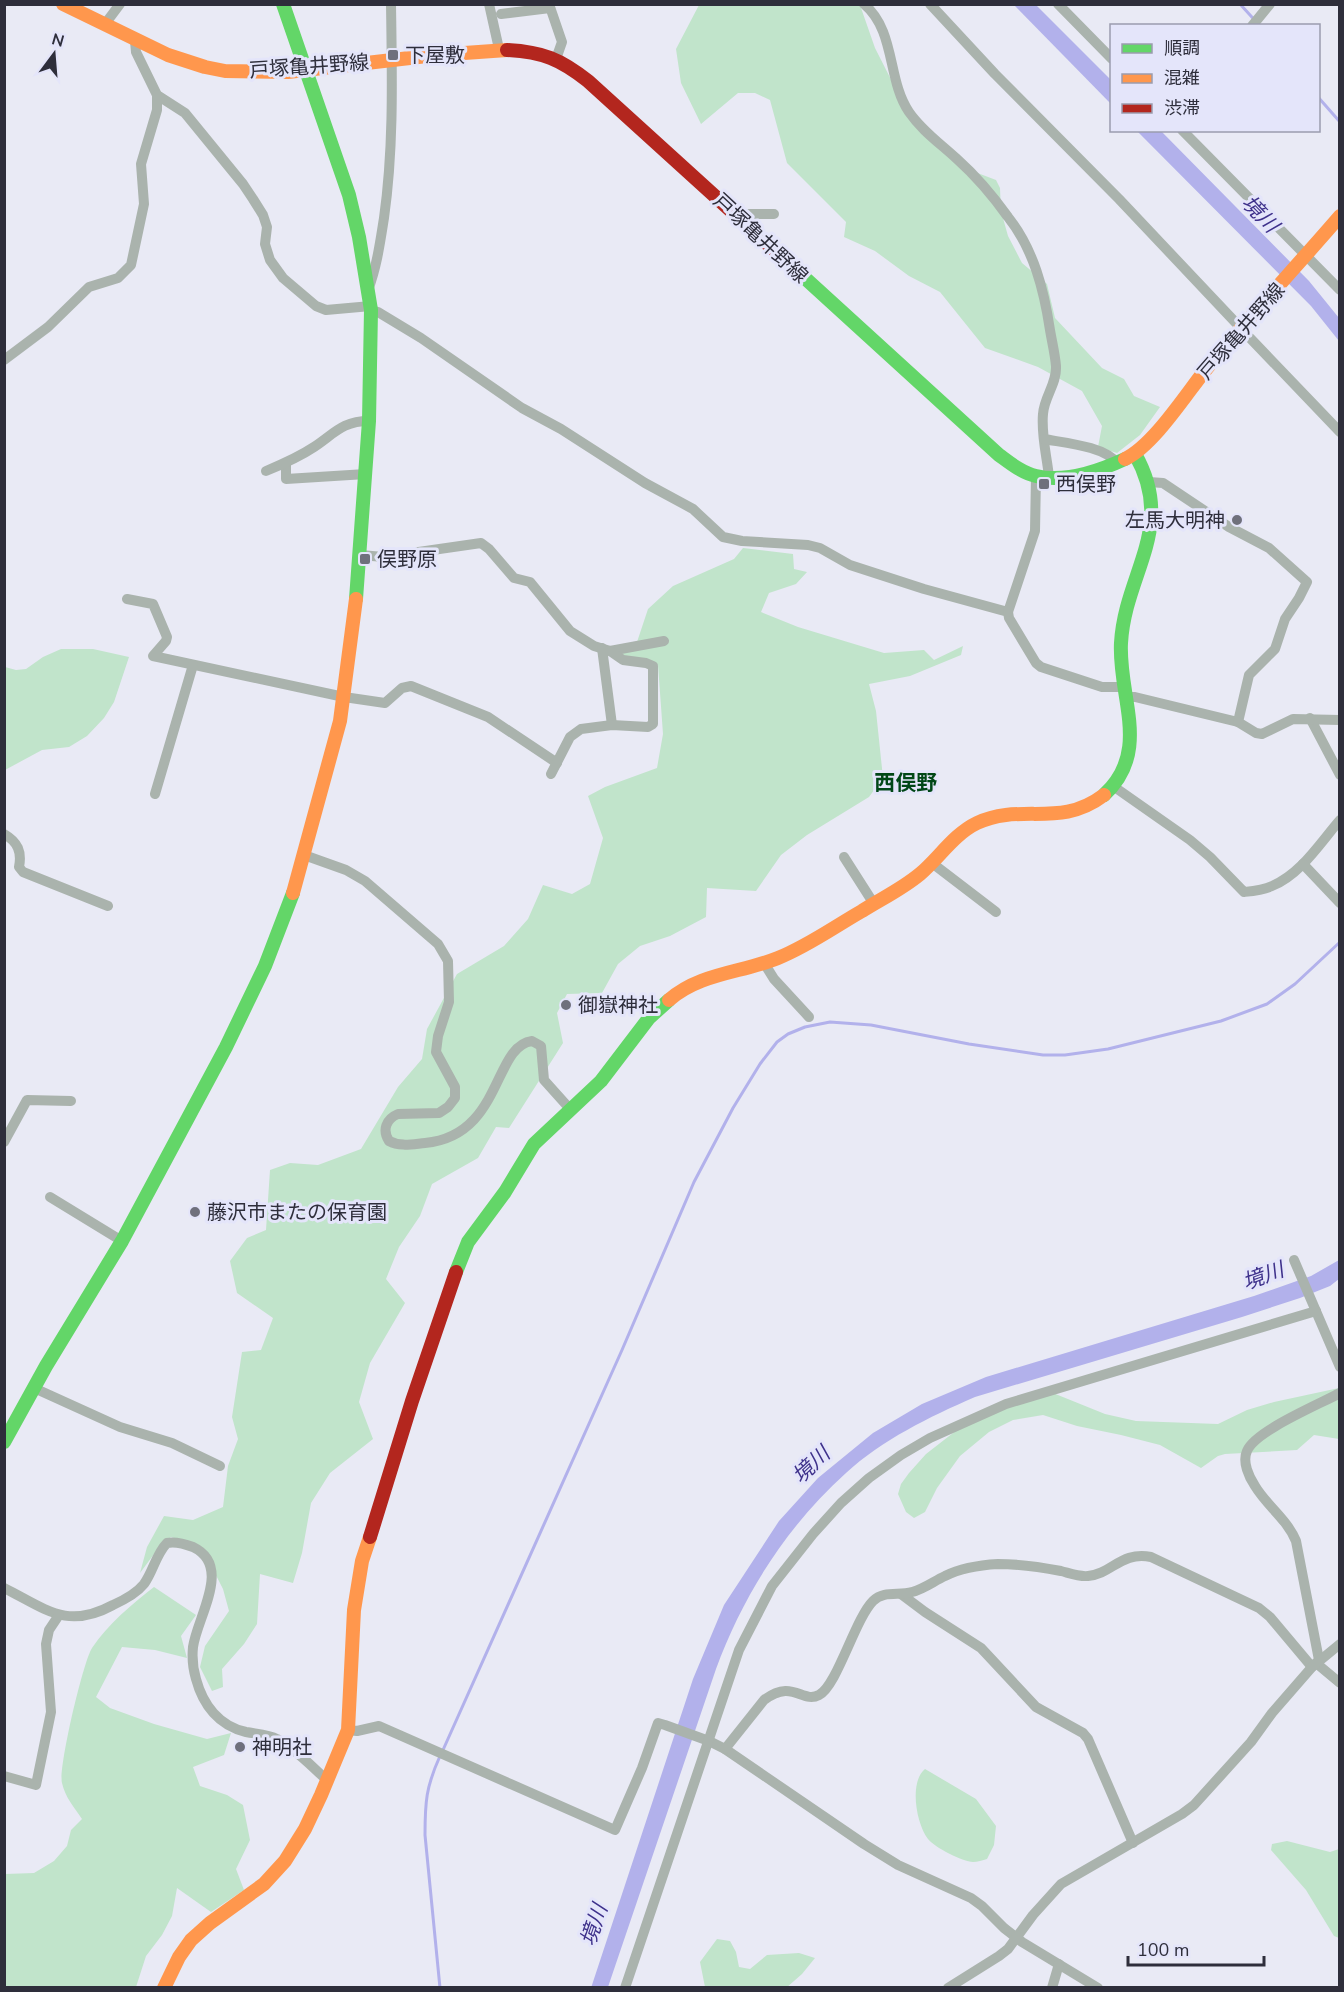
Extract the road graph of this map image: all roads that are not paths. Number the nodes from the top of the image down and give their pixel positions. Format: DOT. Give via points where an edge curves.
graph roads {
  1 [pos="63,4"];
  2 [pos="120,4"];
  3 [pos="283,4"];
  4 [pos="391,4"];
  5 [pos="489,4"];
  6 [pos="930,4"];
  7 [pos="1058,4"];
  8 [pos="1270,4"];
  9 [pos="549,6"];
  10 [pos="872,6"];
  11 [pos="501,14"];
  12 [pos="1256,22"];
  13 [pos="105,24"];
  14 [pos="135,41"];
  15 [pos="499,49"];
  16 [pos="1110,57"];
  17 [pos="392,59"];
  18 [pos="556,60"];
  19 [pos="306,70"];
  20 [pos="157,95"];
  21 [pos="1184,132"];
  22 [pos="774,214"];
  23 [pos="1340,216"];
  24 [pos="741,219"];
  25 [pos="1305,257"];
  26 [pos="368,290"];
  27 [pos="1340,290"];
  28 [pos="371,308"];
  29 [pos="1237,324"];
  30 [pos="1250,338"];
  31 [pos="4,360"];
  32 [pos="369,421"];
  33 [pos="1340,432"];
  34 [pos="1044,439"];
  35 [pos="1135,454"];
  36 [pos="286,463"];
  37 [pos="1117,463"];
  38 [pos="266,471"];
  39 [pos="366,474"];
  40 [pos="1043,476"];
  41 [pos="1149,482"];
  42 [pos="360,555"];
  43 [pos="127,599"];
  44 [pos="1008,612"];
  45 [pos="664,641"];
  46 [pos="606,649"];
  47 [pos="193,665"];
  48 [pos="1124,692"];
  49 [pos="344,697"];
  50 [pos="1310,718"];
  51 [pos="1340,720"];
  52 [pos="1238,722"];
  53 [pos="612,725"];
  54 [pos="1340,775"];
  55 [pos="1113,786"];
  56 [pos="155,794"];
  57 [pos="1340,820"];
  58 [pos="4,834"];
  59 [pos="304,855"];
  60 [pos="844,857"];
  61 [pos="932,863"];
  62 [pos="1302,864"];
  63 [pos="1340,903"];
  64 [pos="874,904"];
  65 [pos="108,906"];
  66 [pos="996,912"];
  67 [pos="764,963"];
  68 [pos="809,1017"];
  69 [pos="71,1101"];
  70 [pos="570,1109"];
  71 [pos="4,1142"];
  72 [pos="50,1197"];
  73 [pos="122,1241"];
  74 [pos="1296,1263"];
  75 [pos="1316,1309"];
  76 [pos="1340,1367"];
  77 [pos="34,1388"];
  78 [pos="1340,1393"];
  79 [pos="5,1441"];
  80 [pos="220,1466"];
  81 [pos="4,1588"];
  82 [pos="901,1594"];
  83 [pos="59,1615"];
  84 [pos="1340,1644"];
  85 [pos="1316,1663"];
  86 [pos="1340,1683"];
  87 [pos="348,1730"];
  88 [pos="707,1740"];
  89 [pos="725,1749"];
  90 [pos="4,1776"];
  91 [pos="327,1780"];
  92 [pos="1133,1843"];
  93 [pos="1017,1938"];
  94 [pos="1059,1964"];
  95 [pos="164,1988"];
  96 [pos="625,1988"];
  97 [pos="948,1988"];
  98 [pos="1052,1988"];
  99 [pos="1098,1988"];
  1 -- 13 [label="street, 戸塚亀井野線"];
  2 -- 13 [label="street"];
  3 -- 19 [label="street"];
  4 -- 17 [label="street"];
  5 -- 15 [label="street"];
  6 -- 29 [label="street"];
  7 -- 16 [label="street"];
  8 -- 12 [label="street"];
  9 -- 11 [label="street"];
  9 -- 18 [label="street" via="562,42"];
  10 -- 34 [label="street" via="890,48 900,94 908,111 983,184 1028,248 1045,300 1056,368 1043,412"];
  13 -- 14 [label="street, 戸塚亀井野線"];
  14 -- 19 [label="street, 戸塚亀井野線" via="205,67 243,72"];
  14 -- 20 [label="street" via="136,52"];
  15 -- 17 [label="street, 戸塚亀井野線"];
  15 -- 18 [label="street, 戸塚亀井野線"];
  17 -- 19 [label="street, 戸塚亀井野線"];
  17 -- 26 [label="street" via="387,194"];
  18 -- 24 [label="street, 戸塚亀井野線" via="588,81"];
  19 -- 26 [label="street" via="349,195"];
  20 -- 28 [label="street" via="185,112 243,184 263,215 270,260 283,278 326,310"];
  20 -- 31 [label="street" via="157,110 141,164 144,204 131,266 118,278 89,287 48,327"];
  21 -- 25 [label="street"];
  22 -- 24 [label="street" via="748,214"];
  23 -- 25 [label="street, 戸塚亀井野線"];
  24 -- 40 [label="street, 戸塚亀井野線" via="999,455 1017,468"];
  25 -- 27 [label="street"];
  25 -- 35 [label="street, 戸塚亀井野線"];
  26 -- 28 [label="street"];
  28 -- 32 [label="street"];
  28 -- 44 [label="street" via="522,408 693,509 723,537 820,548 850,565"];
  30 -- 33 [label="street"];
  32 -- 36 [label="street" via="345,425"];
  32 -- 39 [label="street"];
  34 -- 37 [label="street" via="1092,449"];
  34 -- 40 [label="street"];
  35 -- 37 [label="street, 戸塚亀井野線"];
  35 -- 41 [label="street"];
  36 -- 38 [label="street"];
  36 -- 39 [label="street" via="286,479"];
  37 -- 40 [label="street, 戸塚亀井野線" via="1079,475"];
  39 -- 42 [label="street"];
  40 -- 44 [label="street" via="1035,531"];
  41 -- 48 [label="street" via="1150,528 1122,637"];
  41 -- 52 [label="street" via="1163,483 1269,548 1307,582 1285,619 1275,649 1249,675"];
  42 -- 46 [label="street" via="384,557 481,543 514,578 530,582 570,631"];
  42 -- 49 [label="street"];
  43 -- 47 [label="street" via="153,604 167,637 153,656"];
  44 -- 48 [label="street" via="1041,667"];
  45 -- 46 [label="street"];
  46 -- 53 [label="street"];
  46 -- 53 [label="street" via="623,660 653,666 654,674 653,724"];
  47 -- 49 [label="street"];
  47 -- 56 [label="street"];
  48 -- 52 [label="street"];
  48 -- 55 [label="street" via="1131,725 1130,753"];
  49 -- 53 [label="street" via="385,703 402,688 411,686 488,717 554,768 570,737 580,729"];
  49 -- 59 [label="street"];
  50 -- 51 [label="street"];
  50 -- 52 [label="street" via="1287,721 1262,734"];
  50 -- 54 [label="street"];
  55 -- 61 [label="street" via="1076,812 983,820 968,828"];
  55 -- 62 [label="street" via="1210,857 1244,892 1272,886"];
  57 -- 62 [label="street"];
  58 -- 65 [label="street" via="16,841 22,872"];
  59 -- 70 [label="street" via="365,881 438,944 448,961 449,1002 436,1052 455,1087 456,1098 439,1113 393,1116 385,1130 389,1141 441,1141 464,1130 486,1106 513,1053 526,1042 541,1046 544,1080"];
  59 -- 73 [label="street" via="281,927 257,983"];
  60 -- 64 [label="street"];
  61 -- 64 [label="street"];
  61 -- 66 [label="street"];
  62 -- 63 [label="street"];
  64 -- 67 [label="street" via="801,948"];
  67 -- 68 [label="street"];
  67 -- 70 [label="street" via="707,976 672,996 646,1021 600,1082"];
  69 -- 71 [label="street" via="27,1100"];
  70 -- 87 [label="street" via="531,1147 506,1191 468,1240 458,1263 362,1562 354,1610"];
  72 -- 73 [label="street"];
  73 -- 77 [label="street"];
  74 -- 75 [label="street"];
  75 -- 76 [label="street"];
  75 -- 88 [label="street" via="1006,1404 930,1438 877,1472 841,1503 772,1586 739,1650"];
  77 -- 79 [label="street"];
  77 -- 80 [label="street"];
  78 -- 85 [label="street" via="1264,1433 1251,1444 1245,1457 1255,1486 1296,1541"];
  81 -- 83 [label="street"];
  82 -- 85 [label="street" via="978,1566 1017,1564 1089,1576 1122,1560 1145,1556 1172,1565 1259,1608"];
  82 -- 89 [label="street" via="887,1594 874,1600 830,1683 820,1694 809,1697 792,1690 771,1695"];
  82 -- 92 [label="street" via="981,1648 1036,1707 1088,1739"];
  83 -- 90 [label="street" via="46,1644 51,1712 36,1785"];
  83 -- 91 [label="street" via="90,1616 133,1594 167,1544 175,1542 197,1550 211,1565 212,1576 193,1647 203,1698 224,1722 281,1741"];
  84 -- 85 [label="street"];
  85 -- 86 [label="street"];
  85 -- 92 [label="street" via="1194,1804"];
  87 -- 88 [label="street" via="379,1726 615,1830 658,1723"];
  87 -- 91 [label="street"];
  88 -- 89 [label="street"];
  88 -- 96 [label="street"];
  89 -- 93 [label="street" via="898,1865 971,1898"];
  91 -- 95 [label="street" via="304,1832 284,1863 257,1891 191,1940"];
  92 -- 93 [label="street" via="1061,1884"];
  93 -- 94 [label="street"];
  93 -- 97 [label="street" via="999,1956"];
  94 -- 98 [label="street"];
  94 -- 99 [label="street"];
}
